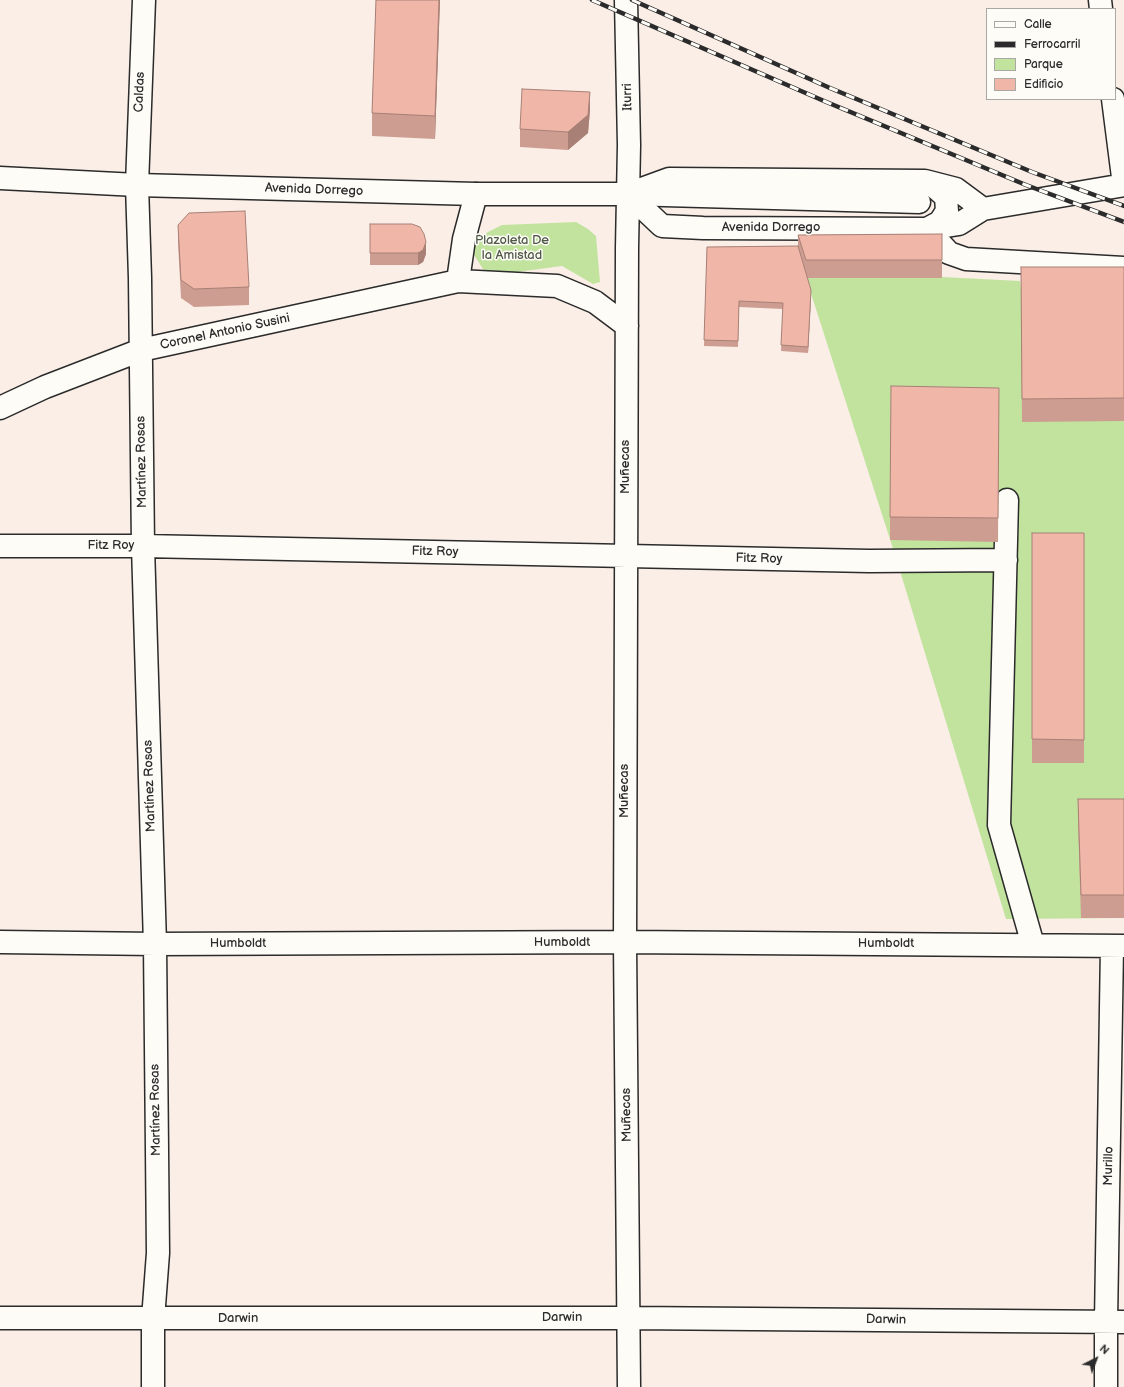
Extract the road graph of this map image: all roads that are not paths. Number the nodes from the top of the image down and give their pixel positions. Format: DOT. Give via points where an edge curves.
graph roads {
  1 [pos="144,0"];
  2 [pos="626,0"];
  3 [pos="1113,100"];
  4 [pos="0,178"];
  5 [pos="925,181"];
  6 [pos="137,185"];
  7 [pos="1124,185"];
  8 [pos="476,194"];
  9 [pos="628,194"];
  10 [pos="919,202"];
  11 [pos="983,209"];
  12 [pos="927,228"];
  13 [pos="1124,268"];
  14 [pos="458,281"];
  15 [pos="627,326"];
  16 [pos="141,350"];
  17 [pos="0,408"];
  18 [pos="1007,500"];
  19 [pos="0,546"];
  20 [pos="143,546"];
  21 [pos="626,556"];
  22 [pos="1006,560"];
  23 [pos="0,942"];
  24 [pos="625,942"];
  25 [pos="155,944"];
  26 [pos="1033,946"];
  27 [pos="1118,946"];
  28 [pos="0,1318"];
  29 [pos="629,1318"];
  30 [pos="153,1319"];
  31 [pos="1115,1322"];
  32 [pos="153,1387"];
  33 [pos="629,1387"];
  34 [pos="1106,1387"];
  1 -- 6 [label="street, Caldas"];
  2 -- 9 [label="street, Iturri"];
  3 -- 7 [label="street"];
  4 -- 6 [label="street, Avenida Dorrego"];
  5 -- 9 [label="street, Avenida Dorrego" via="669,179"];
  5 -- 11 [label="street, Avenida Dorrego" via="956,189"];
  5 -- 12 [label="street" via="946,197 947,211 940,222"];
  6 -- 8 [label="street, Avenida Dorrego"];
  6 -- 16 [label="street, Martínez Rosas"];
  7 -- 11 [label="street, Avenida Dorrego"];
  8 -- 9 [label="street, Avenida Dorrego"];
  8 -- 14 [label="street" via="464,239"];
  9 -- 10 [label="street, Avenida Dorrego"];
  9 -- 12 [label="street, Avenida Dorrego" via="662,226"];
  9 -- 15 [label="street, Muñecas"];
  11 -- 12 [label="street, Avenida Dorrego" via="959,224"];
  12 -- 13 [label="street" via="949,253 966,259"];
  14 -- 15 [label="street, Coronel Antonio Susini" via="557,286 595,302"];
  14 -- 16 [label="street, Coronel Antonio Susini"];
  15 -- 21 [label="street, Muñecas"];
  16 -- 17 [label="street, Coronel Antonio Susini" via="45,387"];
  16 -- 20 [label="street, Martínez Rosas"];
  18 -- 22 [label="street"];
  19 -- 20 [label="street, Fitz Roy"];
  20 -- 21 [label="street, Fitz Roy"];
  20 -- 25 [label="street, Martínez Rosas"];
  21 -- 22 [label="street, Fitz Roy" via="869,561"];
  21 -- 24 [label="street, Muñecas"];
  22 -- 26 [label="street" via="999,825"];
  23 -- 25 [label="street, Humboldt"];
  24 -- 25 [label="street, Humboldt"];
  24 -- 26 [label="street, Humboldt"];
  24 -- 29 [label="street, Muñecas"];
  25 -- 30 [label="street, Martínez Rosas" via="158,1253"];
  26 -- 27 [label="street, Humboldt"];
  27 -- 31 [label="street, Murillo"];
  28 -- 30 [label="street, Darwin"];
  29 -- 30 [label="street, Darwin"];
  29 -- 31 [label="street, Darwin"];
  29 -- 33 [label="street, Muñecas"];
  30 -- 32 [label="street, Martínez Rosas"];
  31 -- 34 [label="street, Murillo"];
}
